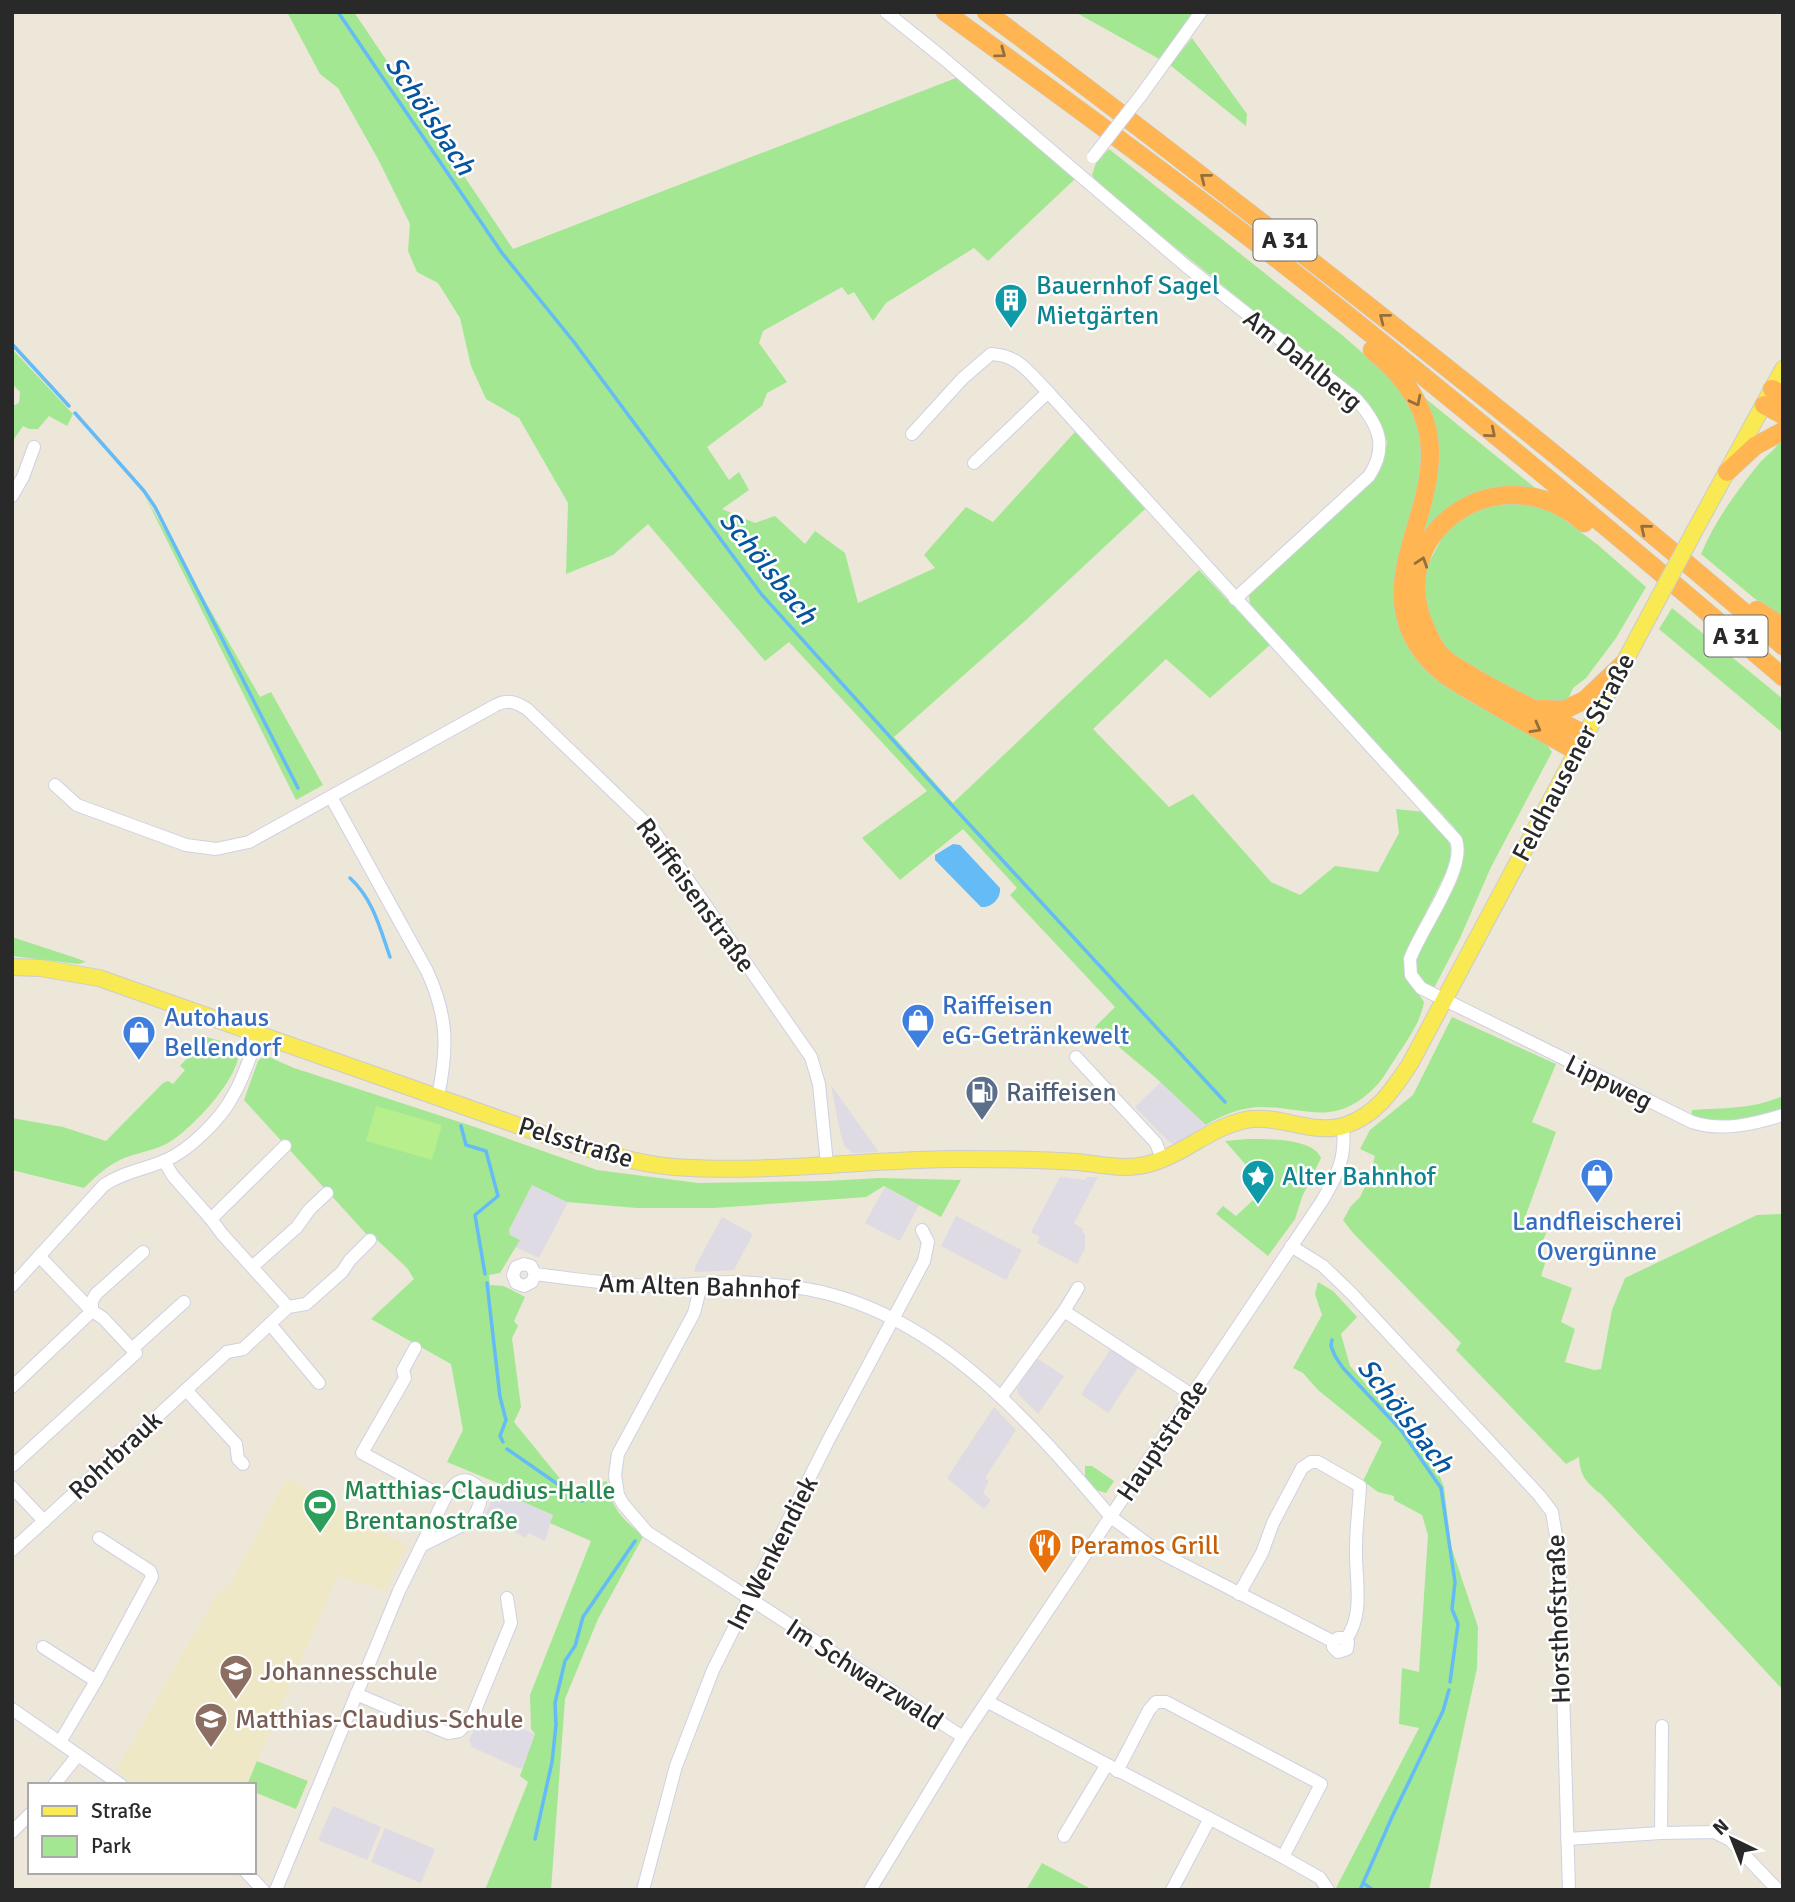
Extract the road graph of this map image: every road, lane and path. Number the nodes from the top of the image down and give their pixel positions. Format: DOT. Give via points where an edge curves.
graph roads {
  1 [pos="886,12"];
  2 [pos="945,12"];
  3 [pos="986,12"];
  4 [pos="1201,12"];
  5 [pos="1079,174"];
  6 [pos="1343,311"];
  7 [pos="1783,369"];
  8 [pos="1048,392"];
  9 [pos="1778,392"];
  10 [pos="1764,405"];
  11 [pos="1783,415"];
  12 [pos="1783,431"];
  13 [pos="912,434"];
  14 [pos="34,447"];
  15 [pos="974,463"];
  16 [pos="1727,472"];
  17 [pos="12,496"];
  18 [pos="1698,572"];
  19 [pos="1689,596"];
  20 [pos="1235,599"];
  21 [pos="1783,627"];
  22 [pos="1783,646"];
  23 [pos="1623,664"];
  24 [pos="1783,677"];
  25 [pos="1533,709"];
  26 [pos="1585,734"];
  27 [pos="1576,751"];
  28 [pos="55,785"];
  29 [pos="331,797"];
  30 [pos="12,967"];
  31 [pos="1444,1001"];
  32 [pos="259,1033"];
  33 [pos="1076,1057"];
  34 [pos="438,1096"];
  35 [pos="1783,1115"];
  36 [pos="1343,1126"];
  37 [pos="285,1146"];
  38 [pos="1163,1159"];
  39 [pos="164,1161"];
  40 [pos="827,1164"];
  41 [pos="327,1193"];
  42 [pos="211,1219"];
  43 [pos="922,1230"];
  44 [pos="370,1240"];
  45 [pos="1292,1246"];
  46 [pos="143,1252"];
  47 [pos="39,1256"];
  48 [pos="252,1267"];
  49 [pos="535,1274"];
  50 [pos="12,1286"];
  51 [pos="701,1286"];
  52 [pos="1078,1288"];
  53 [pos="184,1302"];
  54 [pos="288,1307"];
  55 [pos="92,1311"];
  56 [pos="1063,1311"];
  57 [pos="893,1318"];
  58 [pos="270,1324"];
  59 [pos="415,1348"];
  60 [pos="132,1349"];
  61 [pos="319,1383"];
  62 [pos="12,1387"];
  63 [pos="186,1390"];
  64 [pos="1192,1395"];
  65 [pos="1001,1397"];
  66 [pos="243,1464"];
  67 [pos="12,1466"];
  68 [pos="12,1487"];
  69 [pos="445,1498"];
  70 [pos="1111,1517"];
  71 [pos="44,1521"];
  72 [pos="99,1538"];
  73 [pos="421,1546"];
  74 [pos="12,1550"];
  75 [pos="1239,1594"];
  76 [pos="507,1598"];
  77 [pos="749,1598"];
  78 [pos="43,1647"];
  79 [pos="96,1681"];
  80 [pos="356,1694"];
  81 [pos="988,1702"];
  82 [pos="12,1709"];
  83 [pos="1662,1726"];
  84 [pos="963,1737"];
  85 [pos="60,1742"];
  86 [pos="78,1755"];
  87 [pos="1112,1768"];
  88 [pos="56,1783"];
  89 [pos="118,1783"];
  90 [pos="28,1816"];
  91 [pos="1209,1819"];
  92 [pos="12,1832"];
  93 [pos="1661,1833"];
  94 [pos="1064,1836"];
  95 [pos="1567,1839"];
  96 [pos="1283,1857"];
  97 [pos="248,1874"];
  98 [pos="1327,1888"];
  99 [pos="263,1890"];
  100 [pos="276,1890"];
  101 [pos="643,1890"];
  102 [pos="870,1890"];
  103 [pos="1172,1890"];
  104 [pos="1569,1890"];
  105 [pos="1778,1890"];
  1 -- 5 [label="street, Am Dahlberg"];
  2 -- 6 [label="highway, A 31, one-way"];
  18 -- 3 [label="highway, A 31, one-way" via="1393,325"];
  4 -- 5 [label="street, bridge"];
  5 -- 20 [label="street, Am Dahlberg" via="1186,266 1356,399 1375,424 1380,450 1369,476"];
  6 -- 19 [label="highway, A 31, one-way"];
  6 -- 27 [label="highway, one-way" via="1353,334 1411,390 1427,427 1428,474 1402,578 1403,603 1414,638 1444,675"];
  7 -- 9 [label="main road, Feldhausener Straße"];
  8 -- 13 [label="street" via="1015,359 991,354"];
  8 -- 15 [label="street"];
  8 -- 20 [label="street"];
  9 -- 10 [label="main road, Feldhausener Straße"];
  10 -- 11 [label="highway"];
  10 -- 16 [label="main road, Feldhausener Straße"];
  12 -- 16 [label="highway" via="1755,446"];
  14 -- 17 [label="street"];
  16 -- 23 [label="main road, Feldhausener Straße, bridge"];
  18 -- 21 [label="highway"];
  18 -- 22 [label="highway, A 31"];
  19 -- 24 [label="highway, A 31"];
  25 -- 19 [label="highway, one-way" via="1440,654 1419,615 1415,589 1419,566 1436,531 1452,516 1490,497 1531,495 1575,515 1639,568"];
  20 -- 31 [label="street" via="1456,840 1456,868 1410,959 1415,982"];
  23 -- 25 [label="highway" via="1585,700 1564,710"];
  23 -- 26 [label="main road, Feldhausener Straße"];
  25 -- 26 [label="highway"];
  26 -- 27 [label="main road, Feldhausener Straße"];
  27 -- 31 [label="main road, Feldhausener Straße"];
  28 -- 29 [label="street, Raiffeisenstraße" via="77,805 186,845 216,849 249,842"];
  29 -- 34 [label="street" via="438,997 445,1023"];
  29 -- 40 [label="street, Raiffeisenstraße" via="500,703 512,701 527,709 654,831 811,1057 819,1084"];
  30 -- 32 [label="main road, Pelsstraße" via="99,978"];
  31 -- 35 [label="street, Lippweg" via="1692,1122 1735,1126"];
  31 -- 36 [label="main road, Feldhausener Straße" via="1387,1098 1364,1117"];
  32 -- 34 [label="main road, Pelsstraße"];
  32 -- 39 [label="street" via="230,1101 196,1140"];
  33 -- 38 [label="street" via="1156,1143"];
  34 -- 40 [label="main road, Pelsstraße" via="546,1136 671,1167"];
  36 -- 38 [label="main road, Pelsstraße" via="1250,1119 1219,1128"];
  36 -- 45 [label="street, Hauptstraße" via="1340,1169"];
  37 -- 42 [label="street"];
  38 -- 40 [label="main road, Pelsstraße" via="1115,1166 960,1159"];
  39 -- 42 [label="street"];
  39 -- 47 [label="street" via="122,1174 104,1185"];
  41 -- 48 [label="street"];
  42 -- 48 [label="street"];
  43 -- 57 [label="street, Im Wenkendiek" via="928,1242 924,1261"];
  44 -- 54 [label="street, Rohrbrauk" via="306,1304"];
  45 -- 64 [label="street, Hauptstraße"];
  45 -- 95 [label="street, Horsthofstraße" via="1324,1266 1352,1294 1552,1512 1559,1554"];
  46 -- 55 [label="street" via="96,1294"];
  47 -- 50 [label="street"];
  47 -- 55 [label="street"];
  48 -- 54 [label="street"];
  49 -- 51 [label="street, Am Alten Bahnhof" via="591,1282"];
  51 -- 57 [label="street, Am Alten Bahnhof" via="729,1282 787,1286 827,1294"];
  51 -- 77 [label="street, Im Schwarzwald" via="694,1313 618,1454 615,1485 623,1504 647,1532"];
  52 -- 56 [label="street"];
  53 -- 60 [label="street"];
  54 -- 58 [label="street, Rohrbrauk"];
  55 -- 60 [label="street"];
  55 -- 62 [label="street"];
  56 -- 64 [label="street"];
  56 -- 65 [label="street"];
  57 -- 65 [label="street, Am Alten Bahnhof" via="962,1363"];
  57 -- 77 [label="street, Im Wenkendiek"];
  58 -- 61 [label="street"];
  58 -- 63 [label="street, Rohrbrauk" via="243,1349 227,1352"];
  59 -- 69 [label="street" via="403,1370 405,1378 362,1452"];
  60 -- 67 [label="street" via="136,1353"];
  63 -- 66 [label="street, Rohrbrauk" via="236,1444"];
  63 -- 71 [label="street, Rohrbrauk"];
  64 -- 70 [label="street, Hauptstraße"];
  65 -- 70 [label="street, Am Alten Bahnhof"];
  68 -- 71 [label="street, Rohrbrauk"];
  69 -- 73 [label="street"];
  69 -- 73 [label="street" via="451,1486 464,1480 474,1483 481,1493 469,1522"];
  70 -- 75 [label="street, Am Alten Bahnhof" via="1157,1551"];
  70 -- 81 [label="street, Hauptstraße"];
  71 -- 74 [label="street, Rohrbrauk"];
  72 -- 79 [label="street" via="150,1570 152,1577"];
  73 -- 80 [label="street"];
  75 -- 75 [label="street, Am Alten Bahnhof" via="1302,1468 1318,1462 1360,1486 1355,1627 1340,1641"];
  76 -- 80 [label="street" via="511,1623 471,1720 459,1731 447,1732"];
  77 -- 84 [label="street, Im Schwarzwald"];
  77 -- 101 [label="street, Im Wenkendiek" via="687,1735"];
  78 -- 79 [label="street"];
  79 -- 85 [label="street"];
  80 -- 100 [label="street"];
  81 -- 84 [label="street, Hauptstraße"];
  81 -- 87 [label="street"];
  82 -- 85 [label="street"];
  83 -- 93 [label="street"];
  84 -- 102 [label="street, Hauptstraße"];
  85 -- 86 [label="street"];
  86 -- 88 [label="street"];
  86 -- 89 [label="street"];
  87 -- 91 [label="street"];
  87 -- 94 [label="street"];
  87 -- 96 [label="street" via="1156,1702 1166,1702 1321,1784"];
  90 -- 92 [label="street"];
  91 -- 96 [label="street"];
  91 -- 103 [label="street"];
  93 -- 95 [label="street"];
  93 -- 105 [label="street" via="1714,1832 1730,1840"];
  95 -- 104 [label="street, Horsthofstraße"];
  96 -- 98 [label="street" via="1320,1878"];
  97 -- 99 [label="street"];
}
